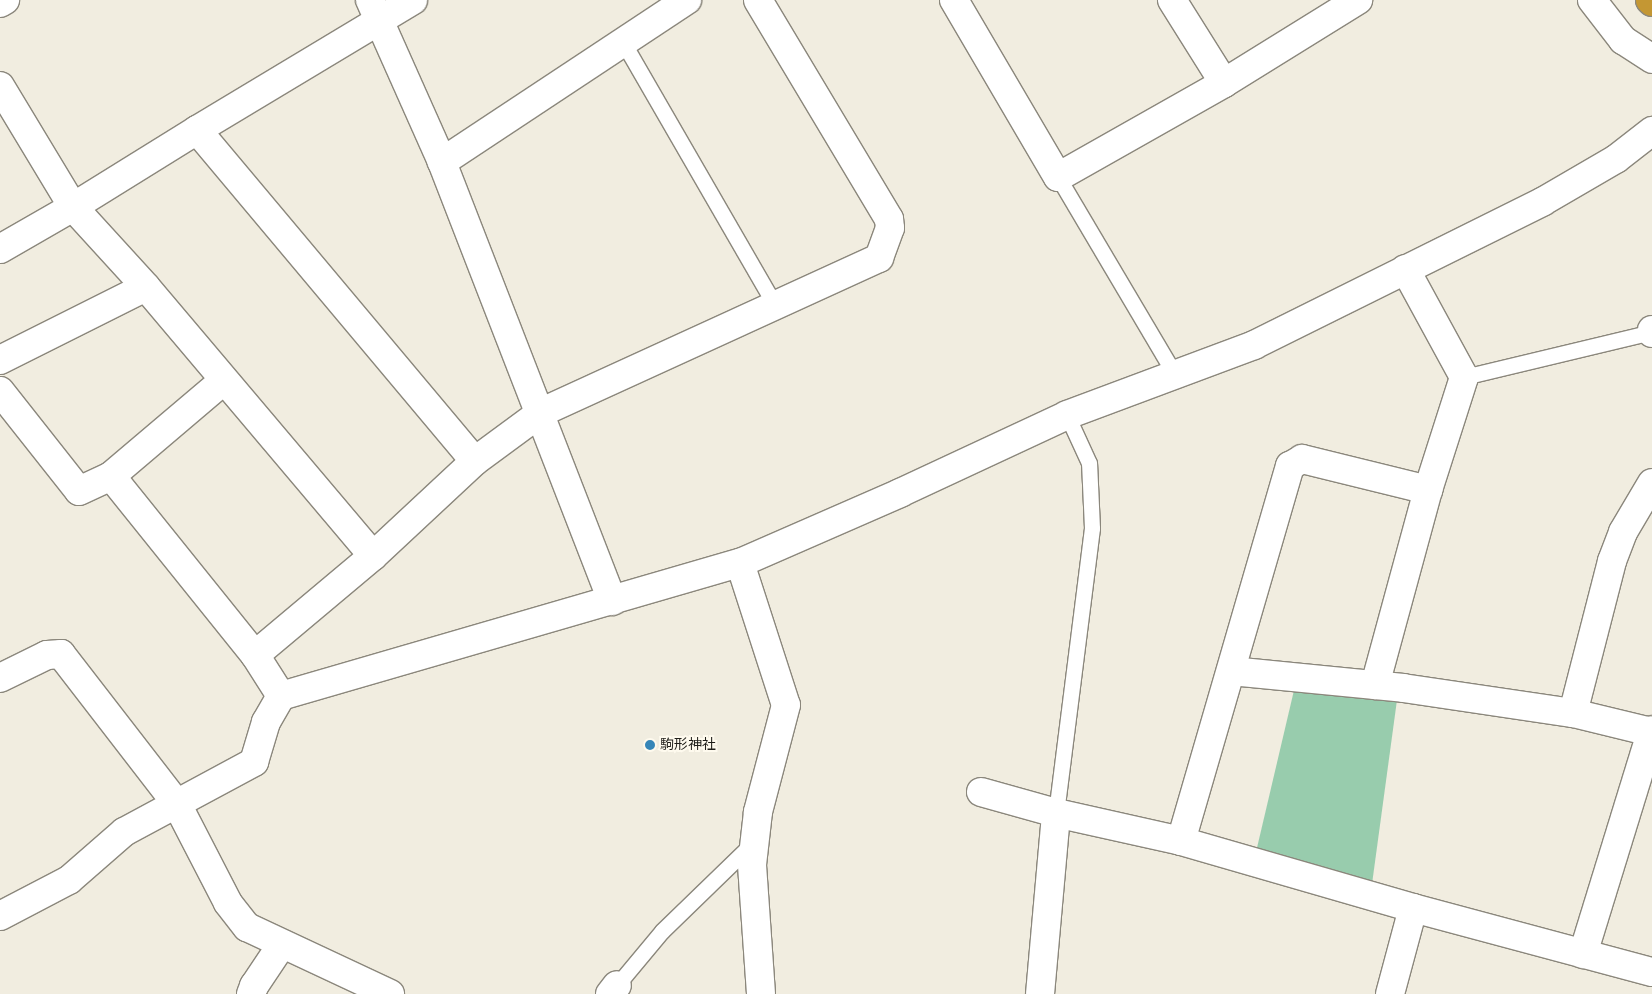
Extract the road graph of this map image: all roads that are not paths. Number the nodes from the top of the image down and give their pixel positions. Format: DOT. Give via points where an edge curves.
graph roads {
  1 [pos="5,0"];
  2 [pos="413,0"];
  3 [pos="687,0"];
  4 [pos="758,0"];
  5 [pos="954,0"];
  6 [pos="1172,0"];
  7 [pos="1358,0"];
  8 [pos="1592,0"];
  9 [pos="0,3"];
  10 [pos="375,10"];
  11 [pos="623,42"];
  12 [pos="1652,59"];
  13 [pos="1224,83"];
  14 [pos="0,86"];
  15 [pos="197,130"];
  16 [pos="1652,131"];
  17 [pos="442,162"];
  18 [pos="1058,177"];
  19 [pos="73,207"];
  20 [pos="0,249"];
  21 [pos="1405,269"];
  22 [pos="146,287"];
  23 [pos="775,305"];
  24 [pos="1652,332"];
  25 [pos="0,360"];
  26 [pos="1175,375"];
  27 [pos="1464,377"];
  28 [pos="223,381"];
  29 [pos="0,391"];
  30 [pos="540,413"];
  31 [pos="1067,416"];
  32 [pos="475,461"];
  33 [pos="111,476"];
  34 [pos="1652,483"];
  35 [pos="1428,490"];
  36 [pos="373,556"];
  37 [pos="740,562"];
  38 [pos="612,601"];
  39 [pos="256,655"];
  40 [pos="1231,671"];
  41 [pos="0,678"];
  42 [pos="1375,685"];
  43 [pos="281,696"];
  44 [pos="1573,712"];
  45 [pos="1652,731"];
  46 [pos="981,792"];
  47 [pos="177,804"];
  48 [pos="1056,813"];
  49 [pos="755,841"];
  50 [pos="1181,842"];
  51 [pos="1413,908"];
  52 [pos="0,916"];
  53 [pos="282,944"];
  54 [pos="1583,954"];
  55 [pos="1652,972"];
  56 [pos="614,989"];
  57 [pos="251,994"];
  58 [pos="390,994"];
  59 [pos="761,994"];
  60 [pos="1040,994"];
  61 [pos="1390,994"];
  1 -- 9 [label="street"];
  2 -- 10 [label="street"];
  3 -- 11 [label="street"];
  4 -- 23 [label="street" via="889,219 890,228 879,258"];
  5 -- 18 [label="street"];
  6 -- 13 [label="street"];
  7 -- 13 [label="street"];
  8 -- 12 [label="street" via="1623,40"];
  10 -- 15 [label="street"];
  10 -- 17 [label="street"];
  11 -- 17 [label="street"];
  11 -- 23 [label="lane"];
  13 -- 18 [label="street"];
  14 -- 19 [label="street"];
  15 -- 19 [label="street"];
  15 -- 32 [label="street"];
  16 -- 21 [label="street" via="1616,159 1542,202"];
  17 -- 30 [label="street"];
  18 -- 26 [label="lane"];
  19 -- 20 [label="street"];
  19 -- 22 [label="street"];
  21 -- 26 [label="street" via="1254,345"];
  21 -- 27 [label="street"];
  22 -- 25 [label="street"];
  22 -- 28 [label="street"];
  23 -- 30 [label="street"];
  24 -- 27 [label="lane"];
  26 -- 31 [label="street"];
  27 -- 35 [label="street"];
  28 -- 33 [label="street"];
  28 -- 36 [label="street"];
  29 -- 33 [label="street" via="79,491"];
  30 -- 32 [label="street"];
  30 -- 38 [label="street"];
  31 -- 37 [label="street"];
  31 -- 48 [label="lane" via="1089,463 1092,528"];
  32 -- 36 [label="street"];
  33 -- 39 [label="street"];
  34 -- 44 [label="street" via="1624,532 1612,561"];
  35 -- 40 [label="street" via="1302,459 1290,466"];
  35 -- 42 [label="street"];
  36 -- 39 [label="street"];
  37 -- 38 [label="street"];
  37 -- 49 [label="street" via="786,705 758,812"];
  38 -- 43 [label="street"];
  39 -- 43 [label="street"];
  40 -- 42 [label="street"];
  40 -- 50 [label="street"];
  41 -- 47 [label="street" via="47,655 61,654"];
  42 -- 44 [label="street"];
  43 -- 47 [label="street" via="266,722 254,762"];
  44 -- 45 [label="street"];
  45 -- 54 [label="street"];
  46 -- 48 [label="street"];
  47 -- 52 [label="street" via="124,832 69,880"];
  47 -- 53 [label="street" via="228,904 247,927"];
  48 -- 50 [label="street"];
  48 -- 60 [label="street"];
  49 -- 56 [label="lane" via="662,931"];
  49 -- 59 [label="street" via="752,865"];
  50 -- 51 [label="street"];
  51 -- 54 [label="street"];
  51 -- 61 [label="street"];
  53 -- 57 [label="street"];
  53 -- 58 [label="street"];
  54 -- 55 [label="street"];
}
